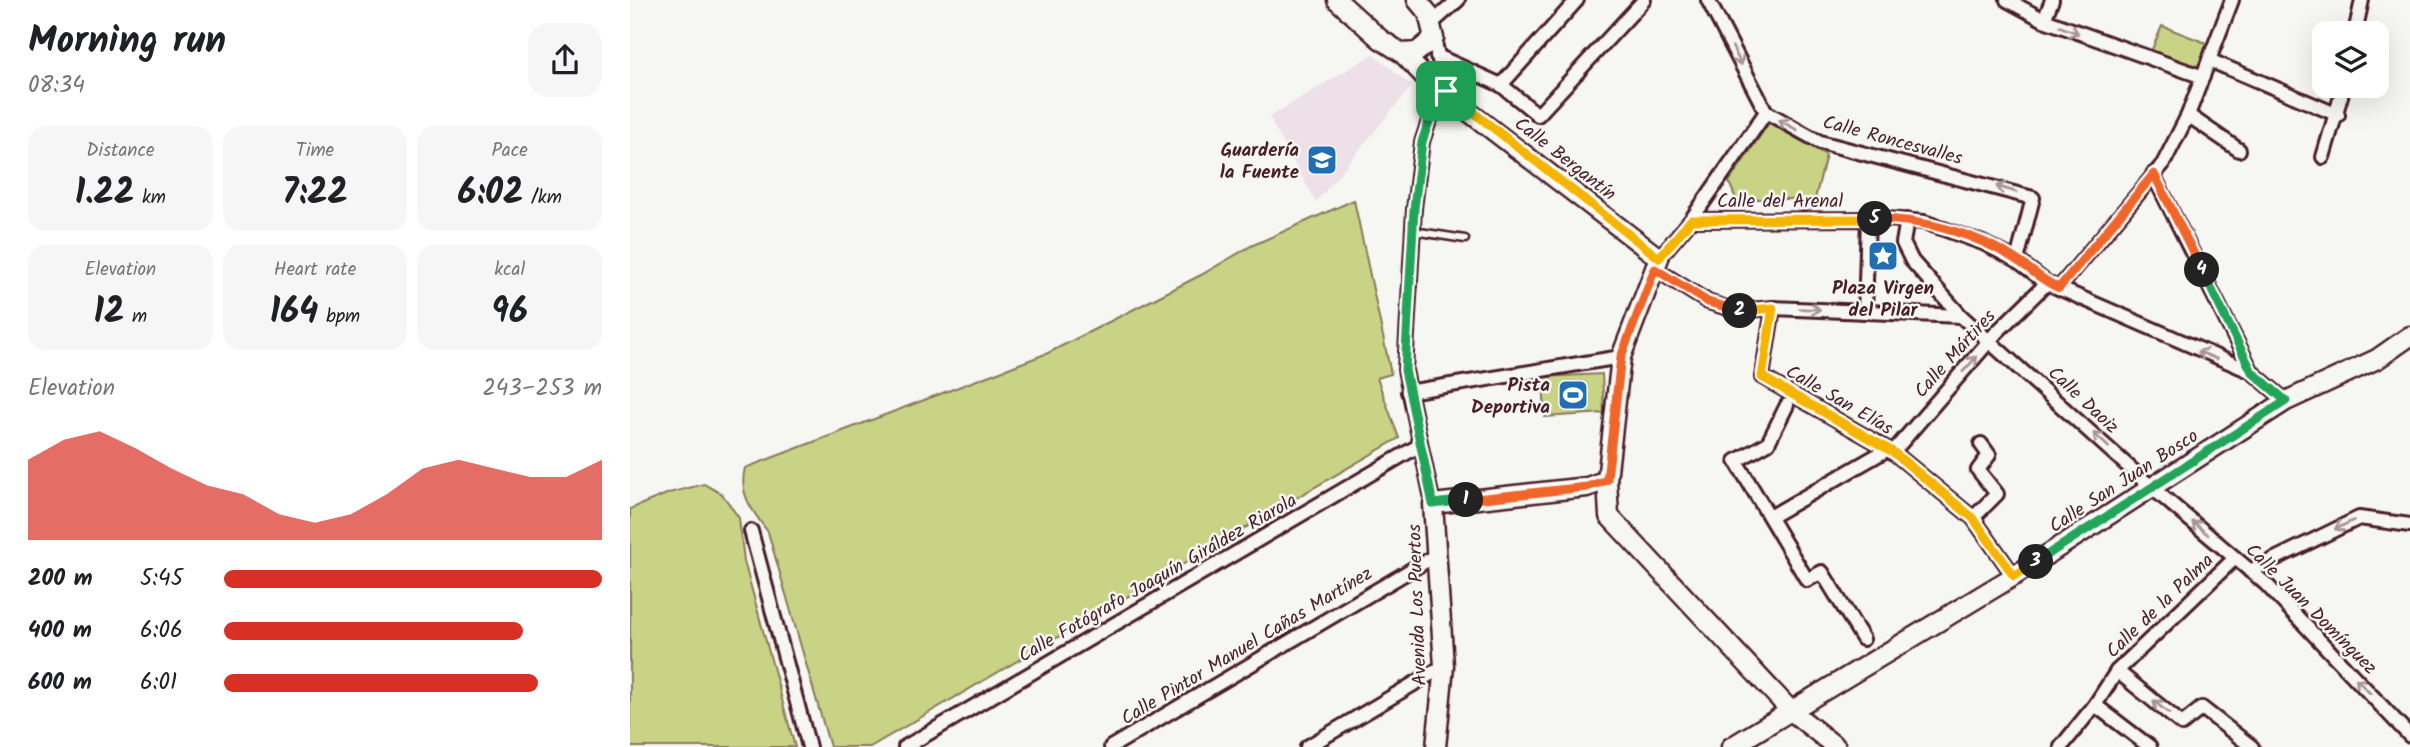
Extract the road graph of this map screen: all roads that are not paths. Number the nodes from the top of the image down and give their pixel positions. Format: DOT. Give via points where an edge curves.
graph roads {
  1 [pos="1337,0"];
  2 [pos="1423,0"];
  3 [pos="1458,0"];
  4 [pos="1577,0"];
  5 [pos="1644,0"];
  6 [pos="1708,0"];
  7 [pos="2007,0"];
  8 [pos="2052,0"];
  9 [pos="2232,0"];
  10 [pos="2362,0"];
  11 [pos="1351,7"];
  12 [pos="2044,20"];
  13 [pos="2358,21"];
  14 [pos="1434,39"];
  15 [pos="1402,52"];
  16 [pos="2209,60"];
  17 [pos="2203,77"];
  18 [pos="1501,85"];
  19 [pos="1446,91"];
  20 [pos="2342,98"];
  21 [pos="1766,112"];
  22 [pos="2188,115"];
  23 [pos="2338,115"];
  24 [pos="2239,150"];
  25 [pos="2323,158"];
  26 [pos="2154,174"];
  27 [pos="1868,219"];
  28 [pos="1691,220"];
  29 [pos="1907,220"];
  30 [pos="1413,232"];
  31 [pos="1465,239"];
  32 [pos="2017,260"];
  33 [pos="1657,264"];
  34 [pos="2053,286"];
  35 [pos="1773,308"];
  36 [pos="1865,312"];
  37 [pos="1961,316"];
  38 [pos="2409,336"];
  39 [pos="1992,340"];
  40 [pos="1621,357"];
  41 [pos="2252,372"];
  42 [pos="1408,392"];
  43 [pos="2286,401"];
  44 [pos="1787,405"];
  45 [pos="1981,444"];
  46 [pos="1420,445"];
  47 [pos="1890,451"];
  48 [pos="1607,480"];
  49 [pos="2150,486"];
  50 [pos="1433,504"];
  51 [pos="1770,517"];
  52 [pos="1973,518"];
  53 [pos="2410,525"];
  54 [pos="751,531"];
  55 [pos="1438,554"];
  56 [pos="2235,558"];
  57 [pos="2250,571"];
  58 [pos="2014,576"];
  59 [pos="1863,639"];
  60 [pos="1444,666"];
  61 [pos="2117,671"];
  62 [pos="2095,705"];
  63 [pos="1790,710"];
  64 [pos="2410,736"];
  65 [pos="1748,741"];
  66 [pos="910,746"];
  67 [pos="809,747"];
  68 [pos="1111,747"];
  69 [pos="1307,747"];
  70 [pos="1436,747"];
  71 [pos="1731,747"];
  72 [pos="1836,747"];
  73 [pos="2060,747"];
  74 [pos="2150,747"];
  75 [pos="2252,747"];
  1 -- 11 [label="street, Calle Bergantín"];
  2 -- 14 [label="street"];
  3 -- 14 [label="street"];
  4 -- 18 [label="street"];
  5 -- 18 [label="street" via="1538,115"];
  6 -- 21 [label="street, one-way"];
  7 -- 12 [label="street"];
  8 -- 12 [label="street"];
  9 -- 16 [label="street, Calle Mártires"];
  10 -- 13 [label="street"];
  11 -- 15 [label="street, Calle Bergantín" via="1381,39"];
  12 -- 17 [label="street, one-way"];
  14 -- 15 [label="street" via="1418,52"];
  14 -- 18 [label="street"];
  14 -- 19 [label="street"];
  15 -- 19 [label="street, Calle Bergantín" via="1430,82"];
  16 -- 17 [label="street, Calle Mártires"];
  16 -- 23 [label="street"];
  17 -- 22 [label="street, Calle Mártires"];
  19 -- 30 [label="street" via="1422,142"];
  19 -- 33 [label="street, Calle Bergantín"];
  20 -- 23 [label="street"];
  21 -- 28 [label="street"];
  32 -- 21 [label="street, Calle Roncesvalles, one-way" via="2033,198 1820,142"];
  22 -- 24 [label="street"];
  22 -- 26 [label="street, Calle Mártires"];
  23 -- 25 [label="street"];
  26 -- 34 [label="street, Calle Mártires"];
  26 -- 41 [label="street"];
  27 -- 28 [label="street, Calle del Arenal"];
  27 -- 29 [label="street, Calle del Arenal"];
  27 -- 36 [label="street"];
  28 -- 33 [label="street"];
  29 -- 32 [label="street, Calle del Arenal" via="1983,243"];
  29 -- 37 [label="street, Calle Daoiz" via="1903,243 1912,261"];
  30 -- 31 [label="lane"];
  30 -- 42 [label="street" via="1405,370"];
  32 -- 34 [label="street, Calle del Arenal"];
  33 -- 35 [label="street" via="1708,302 1737,311"];
  33 -- 40 [label="street"];
  34 -- 39 [label="street, Calle Mártires"];
  41 -- 34 [label="street, Calle del Arenal, one-way"];
  35 -- 36 [label="street, one-way"];
  35 -- 47 [label="street, Calle San Elías" via="1762,377"];
  36 -- 37 [label="street"];
  37 -- 39 [label="street, Calle Daoiz"];
  38 -- 43 [label="street, Calle San Juan Bosco" via="2377,359"];
  47 -- 39 [label="street, Calle Mártires, one-way"];
  49 -- 39 [label="street, Calle Daoiz, one-way"];
  40 -- 42 [label="street"];
  40 -- 48 [label="street"];
  41 -- 43 [label="street, Calle del Arenal"];
  42 -- 46 [label="street"];
  43 -- 49 [label="street, Calle San Juan Bosco"];
  44 -- 51 [label="street" via="1768,443 1736,461"];
  45 -- 52 [label="street" via="1989,455 1978,470 1997,494"];
  46 -- 50 [label="street"];
  46 -- 66 [label="street, Calle Fotógrafo Joaquín Giráldez Riarola"];
  47 -- 51 [label="street, Calle Mártires"];
  47 -- 52 [label="street, Calle San Elías"];
  48 -- 50 [label="street" via="1587,487"];
  48 -- 63 [label="street" via="1609,516"];
  56 -- 49 [label="street, Calle Juan Domínguez, one-way"];
  49 -- 58 [label="street, Calle San Juan Bosco"];
  50 -- 55 [label="street, Avenida Los Puertos"];
  51 -- 59 [label="street" via="1807,580 1822,572"];
  52 -- 58 [label="street, Calle San Elías"];
  53 -- 57 [label="street, one-way" via="2359,518"];
  54 -- 67 [label="street"];
  55 -- 60 [label="street, Avenida Los Puertos"];
  55 -- 68 [label="street, Calle Pintor Manuel Cañas Martínez"];
  56 -- 57 [label="street, Calle Juan Domínguez"];
  56 -- 61 [label="street, Calle de la Palma"];
  64 -- 57 [label="street, Calle Juan Domínguez, one-way"];
  58 -- 63 [label="street, Calle San Juan Bosco"];
  60 -- 69 [label="street"];
  60 -- 70 [label="street, Avenida Los Puertos"];
  61 -- 62 [label="street, Calle de la Palma"];
  75 -- 61 [label="street, one-way" via="2202,708 2182,724"];
  62 -- 73 [label="street, Calle de la Palma"];
  62 -- 74 [label="street"];
  63 -- 65 [label="street, Calle San Juan Bosco"];
  63 -- 72 [label="street"];
  65 -- 71 [label="street, Calle San Juan Bosco"];
}
